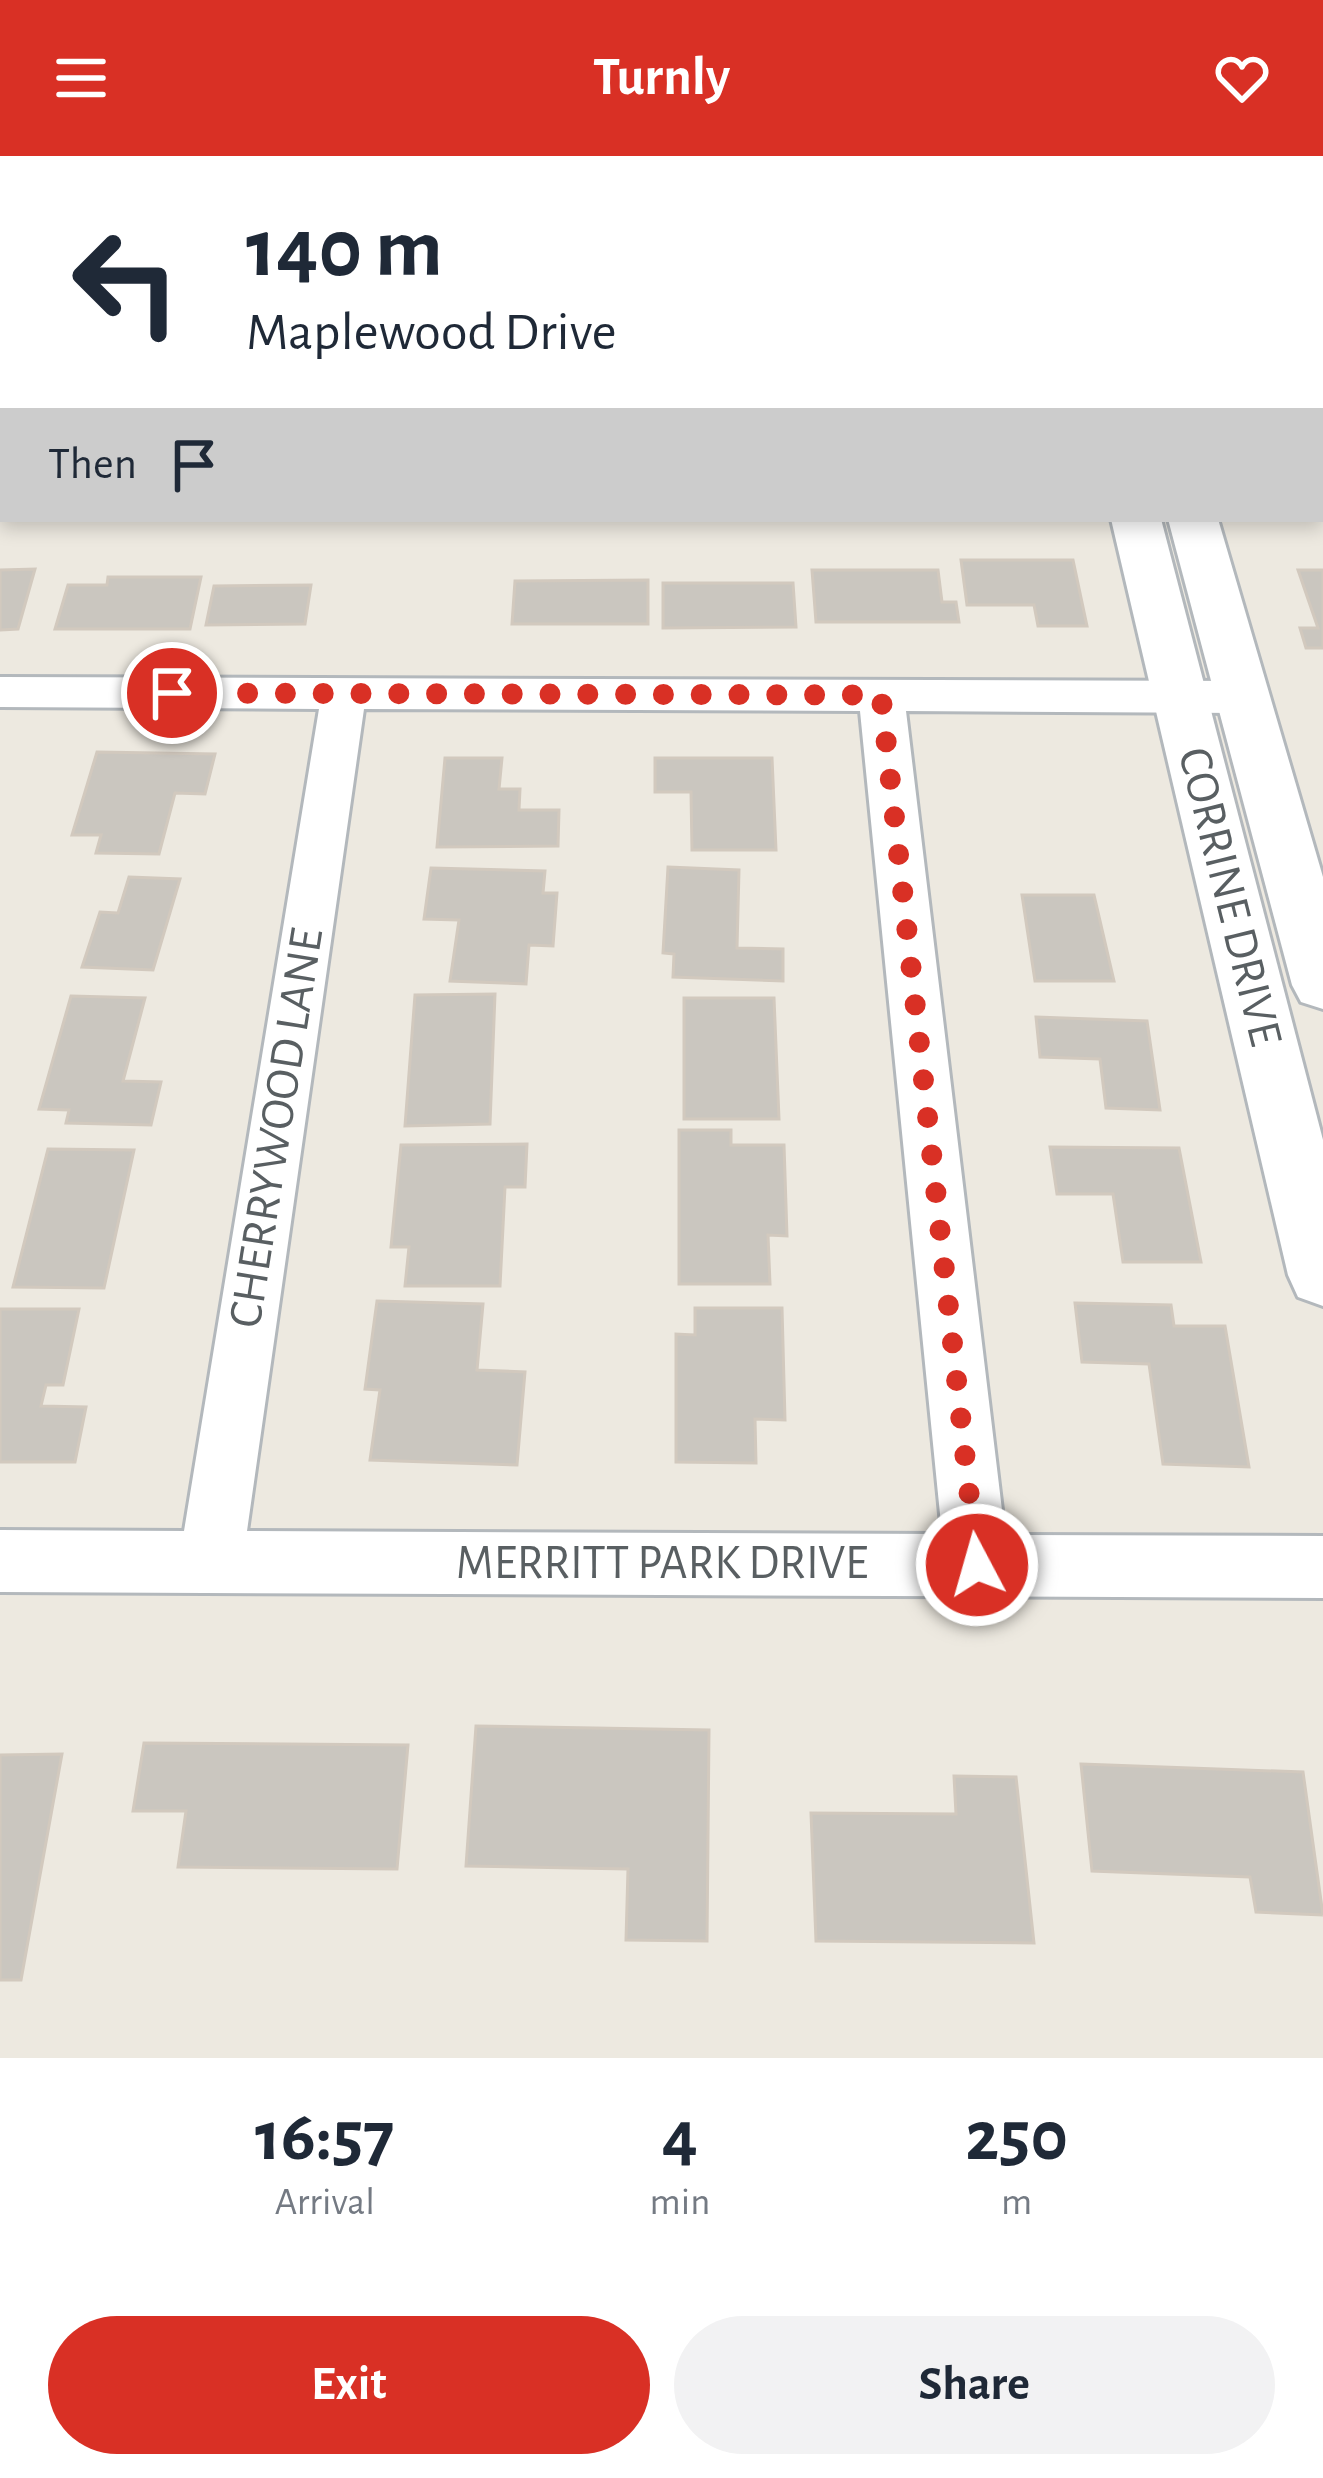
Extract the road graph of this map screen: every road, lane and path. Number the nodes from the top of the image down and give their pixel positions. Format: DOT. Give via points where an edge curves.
graph roads {
  1 [pos="1137,522"];
  2 [pos="1194,522"];
  3 [pos="0,692"];
  4 [pos="344,694"];
  5 [pos="881,695"];
  6 [pos="1180,697"];
  7 [pos="1243,697"];
  8 [pos="1323,985"];
  9 [pos="1314,1205"];
  10 [pos="1323,1275"];
  11 [pos="0,1562"];
  12 [pos="211,1563"];
  13 [pos="977,1565"];
  14 [pos="1323,1567"];
  1 -- 6 [label="street, CORRINE DRIVE"];
  2 -- 7 [label="street, CORRINE DRIVE"];
  3 -- 4 [label="street"];
  4 -- 5 [label="street"];
  4 -- 12 [label="street, CHERRYWOOD LANE"];
  5 -- 6 [label="street"];
  5 -- 13 [label="street"];
  6 -- 7 [label="street"];
  6 -- 9 [label="street, CORRINE DRIVE"];
  7 -- 8 [label="street, CORRINE DRIVE"];
  9 -- 10 [label="street, CORRINE DRIVE"];
  11 -- 12 [label="street, MERRITT PARK DRIVE"];
  12 -- 13 [label="street, MERRITT PARK DRIVE"];
  13 -- 14 [label="street, MERRITT PARK DRIVE"];
}
